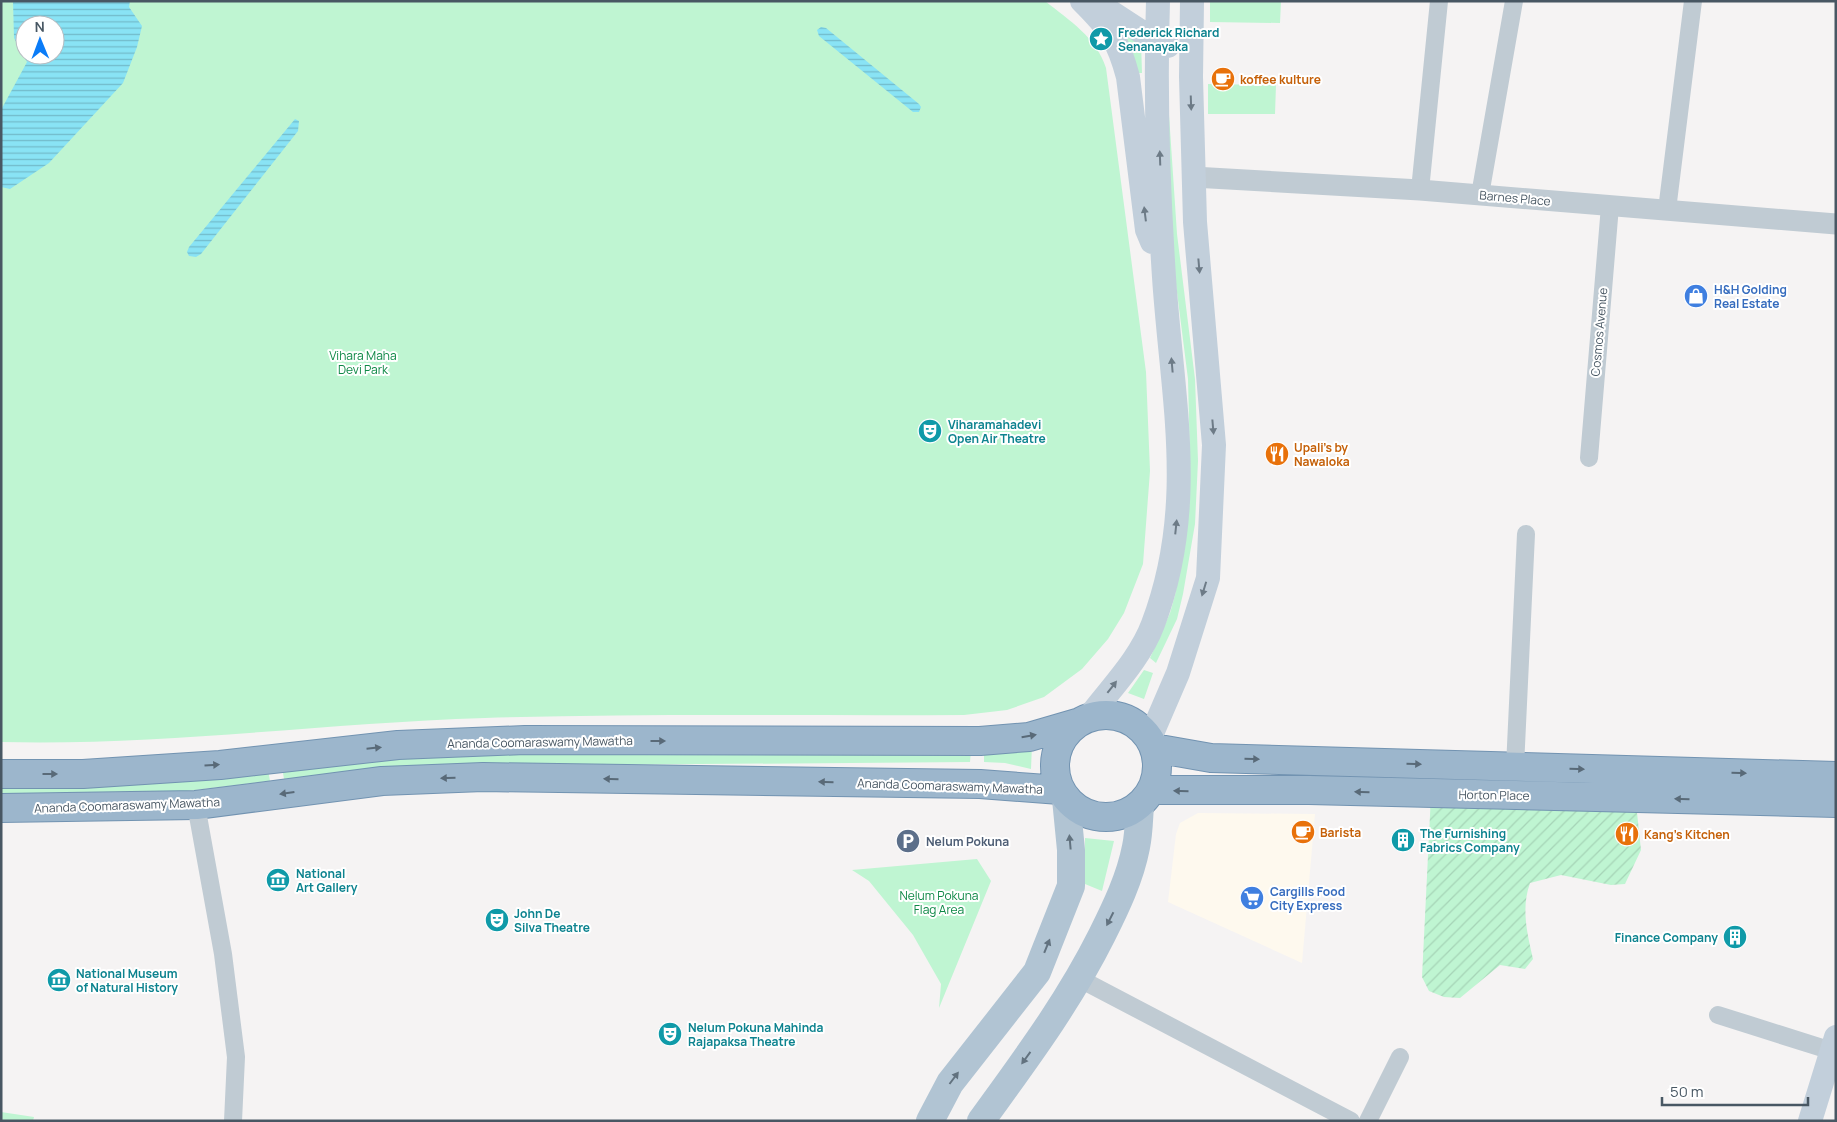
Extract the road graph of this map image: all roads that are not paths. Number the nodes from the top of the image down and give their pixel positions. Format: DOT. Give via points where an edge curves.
graph roads {
  1 [pos="1082,1"];
  2 [pos="1094,1"];
  3 [pos="1192,1"];
  4 [pos="1439,1"];
  5 [pos="1514,1"];
  6 [pos="1693,1"];
  7 [pos="1152,6"];
  8 [pos="1191,28"];
  9 [pos="1157,42"];
  10 [pos="1191,54"];
  11 [pos="1194,176"];
  12 [pos="1420,190"];
  13 [pos="1480,195"];
  14 [pos="1610,206"];
  15 [pos="1667,210"];
  16 [pos="1836,224"];
  17 [pos="1164,277"];
  18 [pos="1589,458"];
  19 [pos="1526,534"];
  20 [pos="1083,720"];
  21 [pos="1152,743"];
  22 [pos="1515,767"];
  23 [pos="1,774"];
  24 [pos="1836,776"];
  25 [pos="1063,795"];
  26 [pos="1146,797"];
  27 [pos="1836,803"];
  28 [pos="196,805"];
  29 [pos="1,808"];
  30 [pos="1080,979"];
  31 [pos="1718,1015"];
  32 [pos="1833,1051"];
  33 [pos="1400,1057"];
  34 [pos="233,1121"];
  35 [pos="930,1121"];
  36 [pos="981,1121"];
  37 [pos="1351,1121"];
  38 [pos="1368,1121"];
  39 [pos="1810,1121"];
  17 -- 1 [label="main road, one-way" via="1147,230 1123,56 1116,39"];
  2 -- 9 [label="main road"];
  3 -- 8 [label="main road"];
  4 -- 12 [label="street"];
  5 -- 13 [label="street"];
  6 -- 15 [label="street"];
  7 -- 8 [label="main road"];
  7 -- 9 [label="main road"];
  8 -- 10 [label="main road"];
  9 -- 10 [label="main road"];
  17 -- 9 [label="main road, one-way"];
  10 -- 11 [label="main road, one-way"];
  11 -- 12 [label="street, Barnes Place"];
  11 -- 21 [label="main road, one-way" via="1214,445 1208,578"];
  12 -- 13 [label="street, Barnes Place"];
  13 -- 14 [label="street, Barnes Place"];
  14 -- 15 [label="street, Barnes Place"];
  14 -- 18 [label="street, Cosmos Avenue"];
  15 -- 16 [label="street, Barnes Place"];
  20 -- 17 [label="main road, one-way" via="1136,656 1153,626 1173,560 1180,449"];
  19 -- 22 [label="street"];
  20 -- 21 [label="highway" via="1106,714 1123,717 1138,726"];
  23 -- 20 [label="highway, Ananda Coomaraswamy Mawatha, one-way" via="93,774 398,745 525,740 980,741 1029,737"];
  20 -- 25 [label="highway" via="1062,740 1054,761 1055,776"];
  21 -- 22 [label="highway, one-way" via="1211,758"];
  21 -- 26 [label="highway" via="1158,762 1157,777"];
  22 -- 24 [label="highway, one-way"];
  25 -- 26 [label="highway" via="1078,810 1110,817 1126,813"];
  25 -- 28 [label="highway, Ananda Coomaraswamy Mawatha, one-way" via="980,784 484,777 382,780"];
  35 -- 25 [label="main road, one-way" via="950,1083 1037,972 1071,886 1071,850"];
  27 -- 26 [label="highway, Horton Place, one-way" via="1309,790"];
  26 -- 30 [label="main road, one-way" via="1136,846 1118,903"];
  28 -- 29 [label="highway, Ananda Coomaraswamy Mawatha"];
  28 -- 34 [label="street" via="224,954 236,1057"];
  30 -- 36 [label="main road, one-way" via="1056,1018"];
  30 -- 37 [label="street"];
  31 -- 32 [label="street"];
  32 -- 39 [label="main road"];
  33 -- 38 [label="street"];
}
